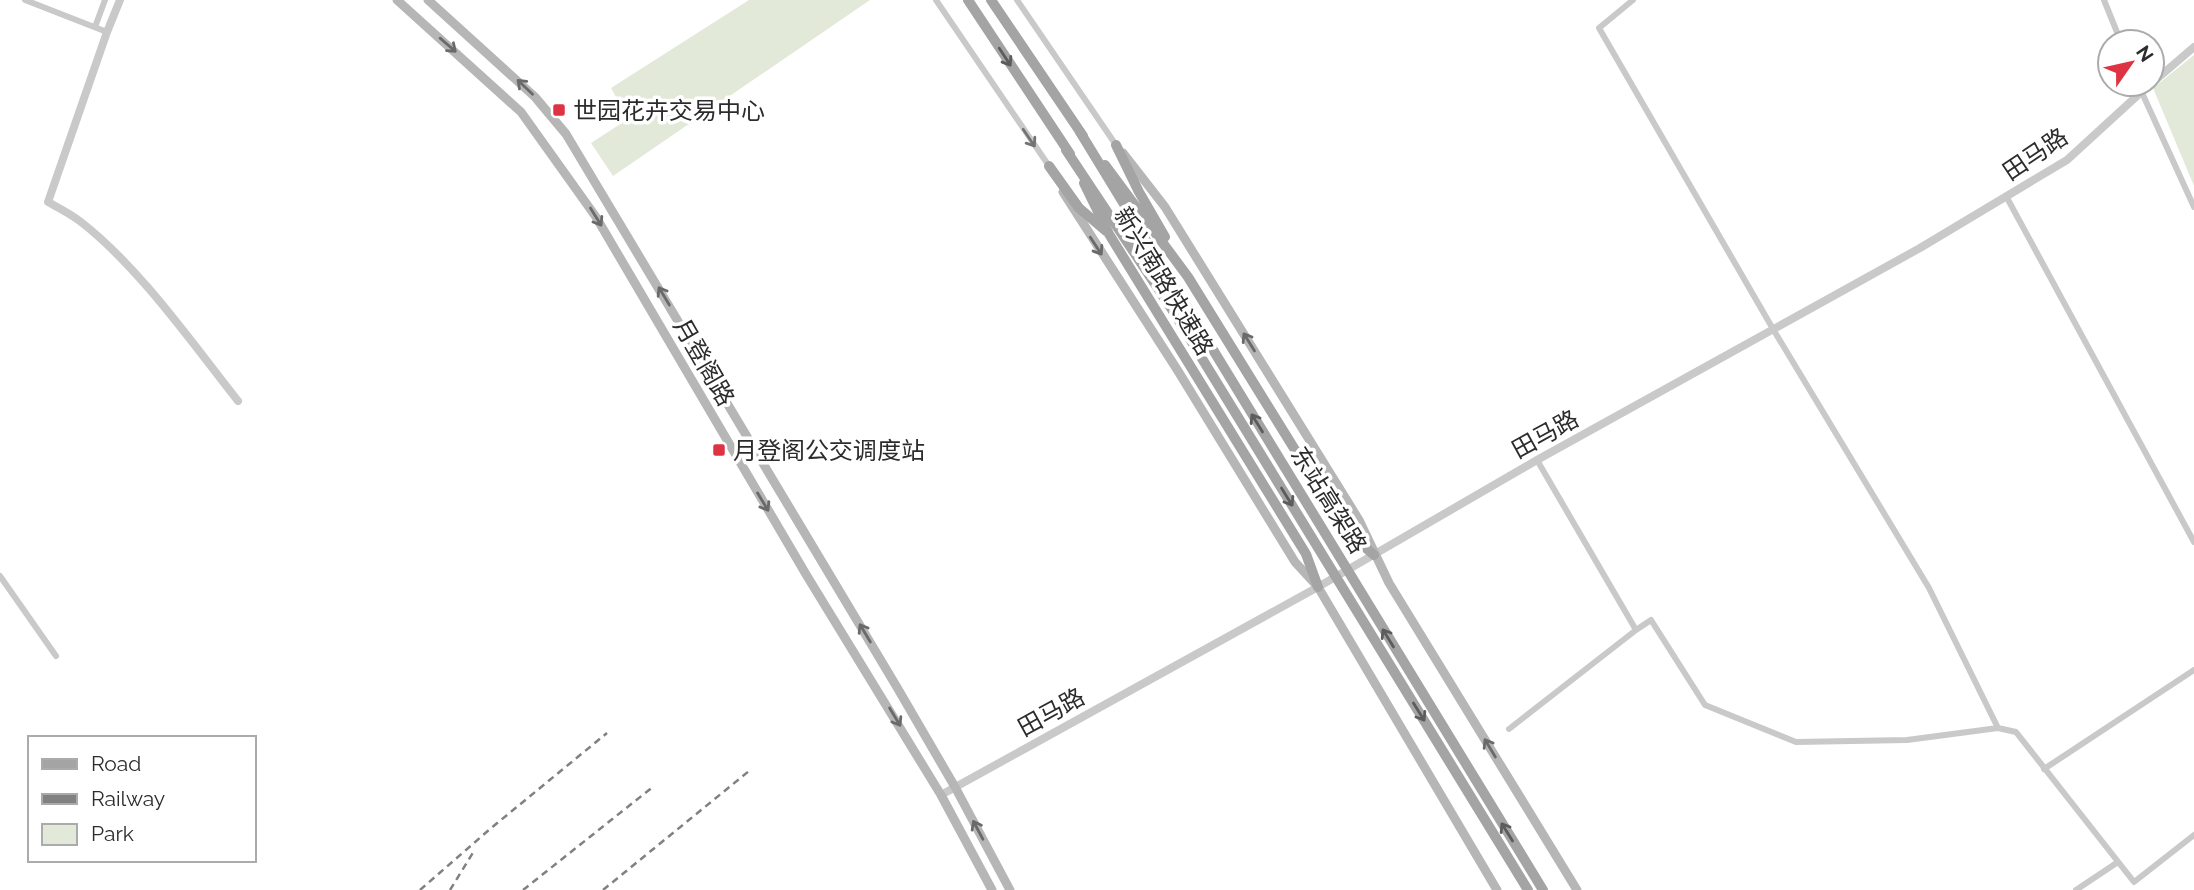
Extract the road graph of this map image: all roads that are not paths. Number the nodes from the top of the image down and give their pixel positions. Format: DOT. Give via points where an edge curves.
graph roads {
  1 [pos="25,0"];
  2 [pos="105,0"];
  3 [pos="120,0"];
  4 [pos="397,0"];
  5 [pos="428,0"];
  6 [pos="936,0"];
  7 [pos="968,0"];
  8 [pos="991,0"];
  9 [pos="1017,0"];
  10 [pos="1633,0"];
  11 [pos="2104,0"];
  12 [pos="95,27"];
  13 [pos="2115,28"];
  14 [pos="107,32"];
  15 [pos="2194,47"];
  16 [pos="2166,70"];
  17 [pos="2129,98"];
  18 [pos="2144,98"];
  19 [pos="1080,132"];
  20 [pos="1116,145"];
  21 [pos="1066,150"];
  22 [pos="1049,166"];
  23 [pos="2006,197"];
  24 [pos="2194,207"];
  25 [pos="1109,234"];
  26 [pos="1188,277"];
  27 [pos="1773,329"];
  28 [pos="238,401"];
  29 [pos="1538,460"];
  30 [pos="2194,542"];
  31 [pos="1374,555"];
  32 [pos="0,576"];
  33 [pos="1318,587"];
  34 [pos="1636,630"];
  35 [pos="56,656"];
  36 [pos="2194,670"];
  37 [pos="1998,728"];
  38 [pos="1509,729"];
  39 [pos="2045,768"];
  40 [pos="956,787"];
  41 [pos="942,794"];
  42 [pos="2194,835"];
  43 [pos="2118,862"];
  44 [pos="989,888"];
  45 [pos="1010,890"];
  46 [pos="1497,890"];
  47 [pos="1528,890"];
  48 [pos="1543,890"];
  49 [pos="1577,890"];
  50 [pos="2076,890"];
  1 -- 12 [label="street"];
  2 -- 12 [label="street"];
  3 -- 14 [label="street"];
  4 -- 41 [label="main road, 月登阁路, one-way" via="507,97 571,180"];
  40 -- 5 [label="main road, 月登阁路, one-way" via="566,134 536,97"];
  6 -- 22 [label="street, one-way"];
  7 -- 21 [label="main road, 新兴南路快速路, one-way"];
  8 -- 19 [label="main road, 新兴南路快速路"];
  9 -- 20 [label="street"];
  10 -- 27 [label="street" via="1599,27"];
  11 -- 13 [label="street"];
  12 -- 14 [label="street"];
  14 -- 28 [label="street" via="48,202 80,221 117,256"];
  15 -- 16 [label="street, 田马路"];
  17 -- 23 [label="street, 田马路" via="2067,160"];
  18 -- 24 [label="street"];
  19 -- 26 [label="main road, 新兴南路快速路"];
  48 -- 19 [label="main road, 东站高架路, one-way, bridge"];
  20 -- 26 [label="main road"];
  31 -- 20 [label="main road, one-way" via="1359,520 1165,207"];
  21 -- 25 [label="main road, 新兴南路快速路"];
  21 -- 47 [label="main road, 东站高架路, one-way, bridge" via="1171,308"];
  22 -- 25 [label="main road" via="1079,208"];
  22 -- 33 [label="main road, one-way" via="1295,562"];
  23 -- 27 [label="street, 田马路"];
  23 -- 30 [label="street"];
  25 -- 33 [label="main road, 新兴南路快速路" via="1306,554"];
  26 -- 31 [label="main road, 新兴南路快速路" via="1343,529"];
  27 -- 29 [label="street, 田马路"];
  27 -- 37 [label="street" via="1929,588"];
  29 -- 31 [label="street, 田马路"];
  29 -- 34 [label="street"];
  31 -- 33 [label="street, 田马路"];
  49 -- 31 [label="main road, one-way"];
  32 -- 35 [label="street"];
  33 -- 40 [label="street, 田马路"];
  33 -- 46 [label="main road"];
  34 -- 37 [label="street" via="1651,620 1705,705 1796,743 1907,740"];
  34 -- 38 [label="street"];
  36 -- 39 [label="street"];
  37 -- 39 [label="street" via="2016,732"];
  39 -- 43 [label="street"];
  40 -- 41 [label="street, 田马路"];
  45 -- 40 [label="main road, 月登阁路, one-way"];
  41 -- 44 [label="main road, 月登阁路"];
  42 -- 43 [label="street" via="2134,881"];
  43 -- 50 [label="street"];
}
